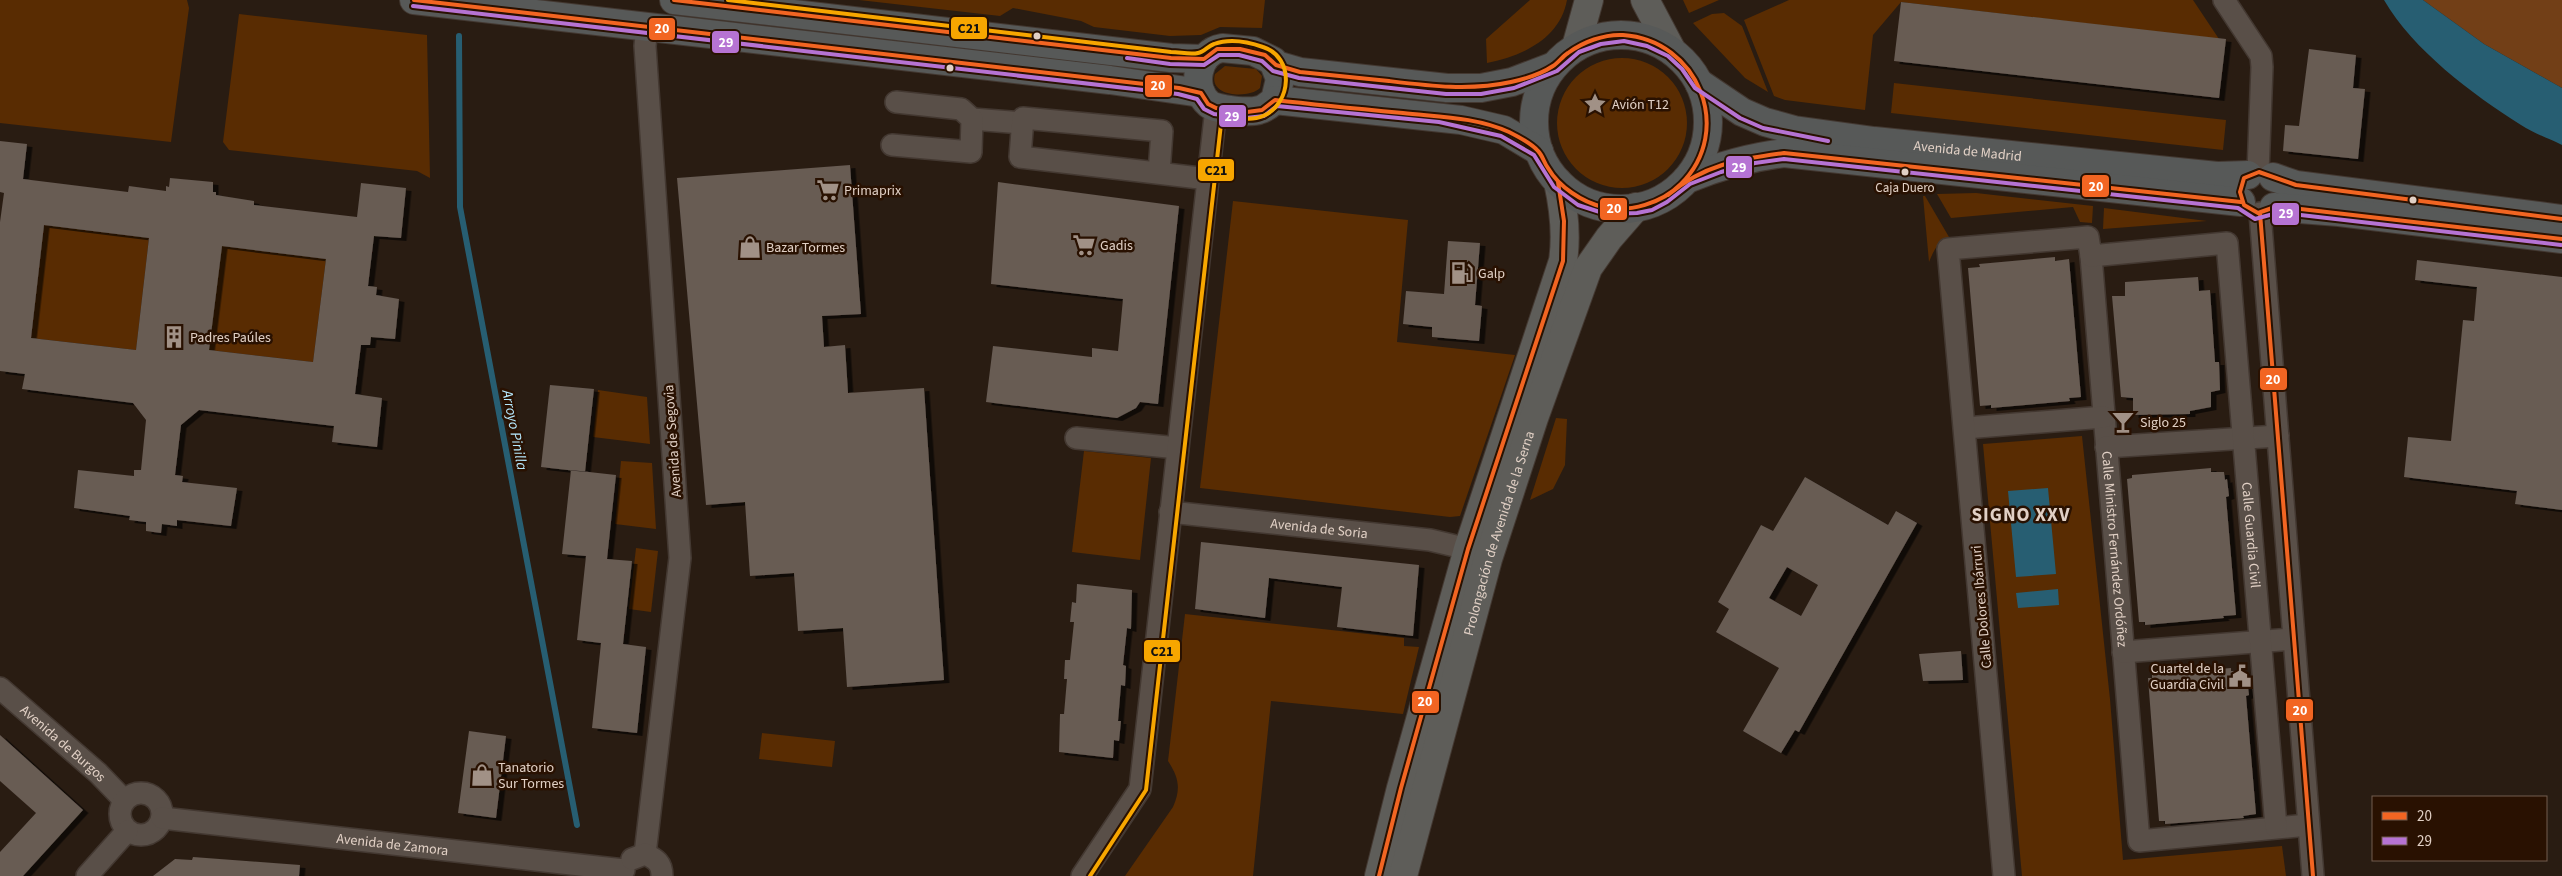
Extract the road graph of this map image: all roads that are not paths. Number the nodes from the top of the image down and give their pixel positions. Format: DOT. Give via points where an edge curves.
graph roads {
  1 [pos="414,0"];
  2 [pos="674,0"];
  3 [pos="1589,0"];
  4 [pos="1645,0"];
  5 [pos="2224,0"];
  6 [pos="647,26"];
  7 [pos="1576,47"];
  8 [pos="1672,51"];
  9 [pos="1204,59"];
  10 [pos="1276,65"];
  11 [pos="1554,66"];
  12 [pos="1699,83"];
  13 [pos="1275,100"];
  14 [pos="1208,101"];
  15 [pos="896,102"];
  16 [pos="972,120"];
  17 [pos="1023,124"];
  18 [pos="892,145"];
  19 [pos="1538,150"];
  20 [pos="1159,173"];
  21 [pos="2260,175"];
  22 [pos="1208,179"];
  23 [pos="1687,179"];
  24 [pos="1558,182"];
  25 [pos="1636,207"];
  26 [pos="2258,207"];
  27 [pos="2562,219"];
  28 [pos="2562,239"];
  29 [pos="1948,249"];
  30 [pos="2090,256"];
  31 [pos="2104,417"];
  32 [pos="1965,428"];
  33 [pos="2278,436"];
  34 [pos="2243,437"];
  35 [pos="1076,438"];
  36 [pos="2106,447"];
  37 [pos="1178,448"];
  38 [pos="1170,512"];
  39 [pos="1468,549"];
  40 [pos="2292,639"];
  41 [pos="2260,641"];
  42 [pos="2123,652"];
  43 [pos="0,688"];
  44 [pos="124,800"];
  45 [pos="162,818"];
  46 [pos="2308,825"];
  47 [pos="2276,827"];
  48 [pos="127,831"];
  49 [pos="645,854"];
  50 [pos="625,873"];
  51 [pos="87,876"];
  52 [pos="662,876"];
  53 [pos="1082,876"];
  54 [pos="1379,876"];
  55 [pos="1403,876"];
  56 [pos="2004,876"];
  57 [pos="2313,876"];
  1 -- 6 [label="highway"];
  2 -- 9 [label="highway" via="1171,58"];
  3 -- 7 [label="main road"];
  4 -- 8 [label="main road"];
  5 -- 21 [label="street" via="2261,56"];
  6 -- 14 [label="highway" via="1120,81"];
  6 -- 49 [label="street, Avenida de Segovia" via="645,46 680,558"];
  7 -- 8 [label="highway" via="1599,38 1624,35 1649,40"];
  7 -- 11 [label="highway"];
  8 -- 12 [label="highway"];
  9 -- 10 [label="highway" via="1216,49 1240,49 1265,55"];
  9 -- 14 [label="highway" via="1198,78"];
  10 -- 11 [label="highway" via="1300,72 1447,88 1492,86 1525,78"];
  10 -- 13 [label="highway" via="1280,79"];
  11 -- 19 [label="highway" via="1544,81 1534,115"];
  12 -- 21 [label="highway, Avenida de Madrid" via="1746,114 1794,130 2217,176"];
  12 -- 23 [label="highway" via="1708,116 1707,133 1704,149"];
  13 -- 14 [label="highway" via="1254,112"];
  13 -- 19 [label="highway" via="1461,120 1504,130"];
  14 -- 22 [label="street"];
  15 -- 16 [label="street" via="962,109"];
  16 -- 17 [label="street"];
  16 -- 18 [label="street" via="971,152"];
  17 -- 20 [label="street" via="1020,158"];
  17 -- 20 [label="street" via="1023,118 1162,131"];
  19 -- 24 [label="highway"];
  20 -- 22 [label="street"];
  21 -- 26 [label="highway" via="2240,187"];
  21 -- 26 [label="highway" via="2280,192"];
  21 -- 27 [label="highway, Avenida de Madrid" via="2296,185"];
  22 -- 37 [label="street"];
  23 -- 25 [label="highway" via="1664,198"];
  23 -- 26 [label="highway, Avenida de Madrid" via="1720,166 1784,153"];
  24 -- 25 [label="highway" via="1581,199 1608,208"];
  24 -- 39 [label="main road, Prolongación de Avenida de la Serna" via="1564,212 1563,261"];
  25 -- 55 [label="main road, Prolongación de Avenida de la Serna" via="1588,268 1534,418 1488,559"];
  26 -- 28 [label="highway, Avenida de Madrid" via="2339,212"];
  26 -- 33 [label="street"];
  29 -- 30 [label="street, Calle Ministro Fernández Ordóñez" via="2088,237"];
  29 -- 32 [label="street, Calle Dolores Ibárruri"];
  30 -- 31 [label="street, Calle Ministro Fernández Ordóñez"];
  30 -- 34 [label="street, Calle Guardia Civil" via="2227,243"];
  31 -- 32 [label="street"];
  31 -- 36 [label="street, Calle Ministro Fernández Ordóñez"];
  32 -- 56 [label="street, Calle Dolores Ibárruri"];
  33 -- 34 [label="street"];
  33 -- 40 [label="street"];
  34 -- 36 [label="street"];
  34 -- 41 [label="street, Calle Guardia Civil"];
  35 -- 37 [label="street"];
  36 -- 42 [label="street, Calle Ministro Fernández Ordóñez"];
  37 -- 38 [label="street"];
  38 -- 39 [label="street, Avenida de Soria" via="1430,540"];
  38 -- 53 [label="street" via="1140,789"];
  39 -- 54 [label="main road, Prolongación de Avenida de la Serna"];
  40 -- 41 [label="street"];
  40 -- 46 [label="street"];
  41 -- 42 [label="street"];
  41 -- 47 [label="street, Calle Guardia Civil"];
  42 -- 47 [label="street, Calle Ministro Fernández Ordóñez" via="2139,841"];
  43 -- 44 [label="street, Avenida de Burgos" via="98,773"];
  44 -- 45 [label="street" via="141,793 150,795 158,800"];
  44 -- 48 [label="street" via="120,822"];
  45 -- 48 [label="street" via="148,835"];
  45 -- 50 [label="street, Avenida de Zamora"];
  46 -- 47 [label="street"];
  46 -- 57 [label="street"];
  48 -- 51 [label="street"];
  49 -- 50 [label="street" via="628,861"];
  49 -- 52 [label="street" via="656,858 662,868"];
}
